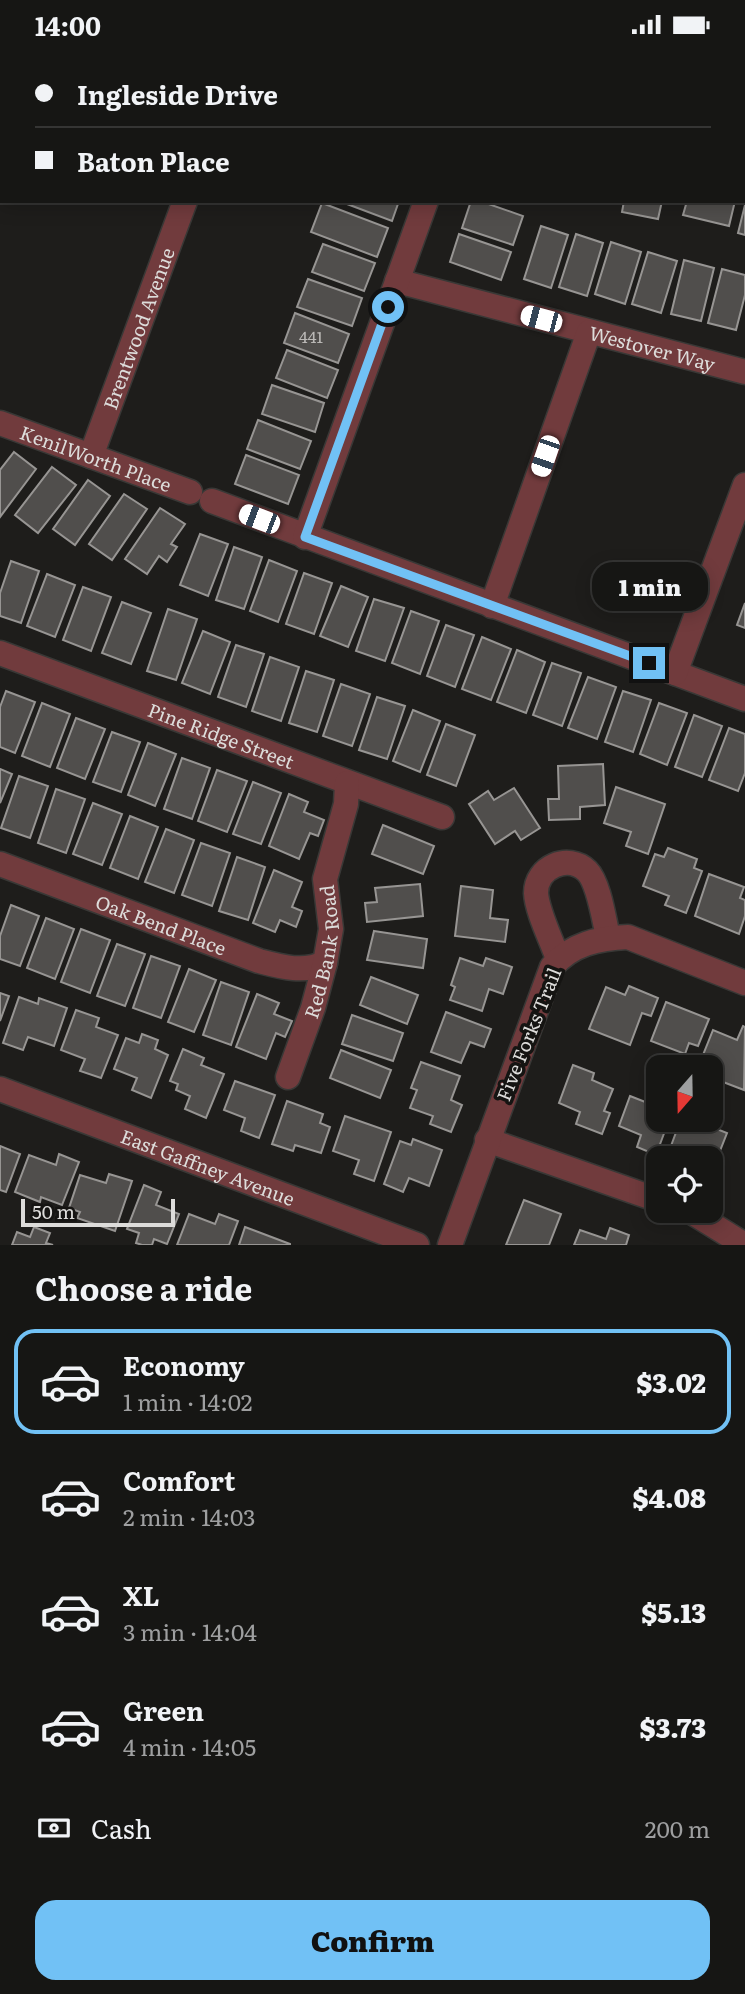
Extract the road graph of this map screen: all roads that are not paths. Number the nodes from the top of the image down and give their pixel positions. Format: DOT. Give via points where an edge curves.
graph roads {
  1 [pos="184,203"];
  2 [pos="425,203"];
  3 [pos="397,281"];
  4 [pos="589,332"];
  5 [pos="745,372"];
  6 [pos="0,423"];
  7 [pos="91,456"];
  8 [pos="745,485"];
  9 [pos="305,537"];
  10 [pos="492,606"];
  11 [pos="0,653"];
  12 [pos="674,673"];
  13 [pos="745,699"];
  14 [pos="346,783"];
  15 [pos="442,817"];
  16 [pos="0,864"];
  17 [pos="608,937"];
  18 [pos="558,960"];
  19 [pos="325,963"];
  20 [pos="745,983"];
  21 [pos="288,1077"];
  22 [pos="0,1089"];
  23 [pos="487,1140"];
  24 [pos="646,1196"];
  25 [pos="709,1223"];
  26 [pos="417,1245"];
  27 [pos="450,1245"];
  28 [pos="745,1245"];
  1 -- 7 [label="street, Brentwood Avenue"];
  2 -- 3 [label="street"];
  3 -- 4 [label="street, Westover Way"];
  3 -- 9 [label="street"];
  4 -- 5 [label="street, Westover Way"];
  4 -- 10 [label="street"];
  6 -- 7 [label="street, KenilWorth Place"];
  7 -- 9 [label="street, KenilWorth Place"];
  8 -- 12 [label="street"];
  9 -- 10 [label="street, KenilWorth Place"];
  10 -- 12 [label="street, KenilWorth Place"];
  11 -- 14 [label="street, Pine Ridge Street"];
  12 -- 13 [label="street, KenilWorth Place"];
  14 -- 15 [label="street, Pine Ridge Street"];
  14 -- 19 [label="street, Red Bank Road" via="346,804 325,879 331,929"];
  16 -- 19 [label="street, Oak Bend Place" via="259,961 288,969"];
  17 -- 18 [label="street, Five Forks Trail" via="567,951"];
  17 -- 18 [label="street" via="587,870 575,863 557,864 540,878 536,894"];
  17 -- 20 [label="street, Five Forks Trail" via="628,937"];
  18 -- 23 [label="street, Five Forks Trail"];
  19 -- 21 [label="street, Red Bank Road"];
  22 -- 26 [label="street, East Gaffney Avenue"];
  23 -- 24 [label="street"];
  23 -- 27 [label="street, Five Forks Trail"];
  25 -- 28 [label="street"];
}
